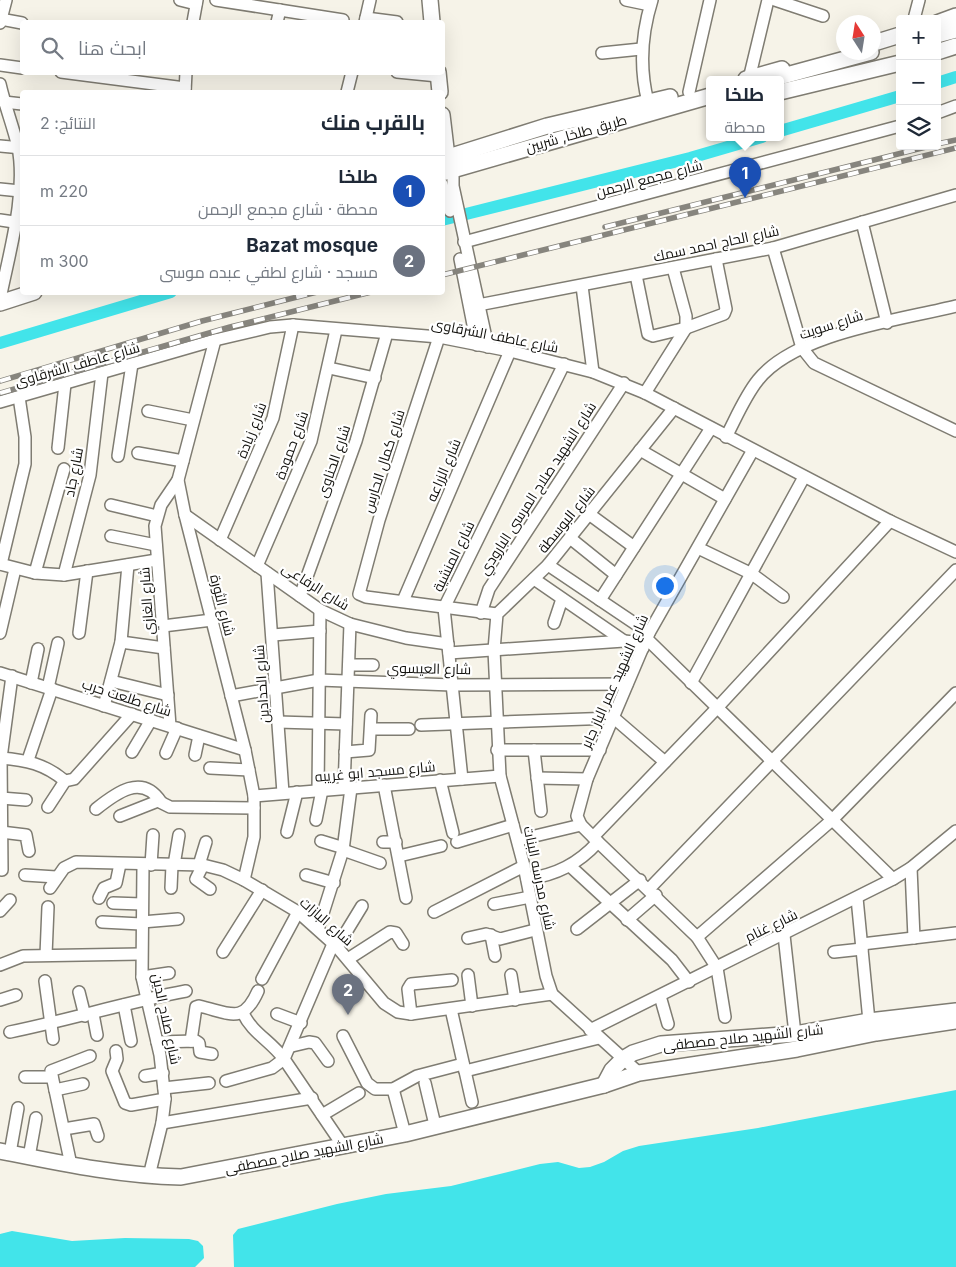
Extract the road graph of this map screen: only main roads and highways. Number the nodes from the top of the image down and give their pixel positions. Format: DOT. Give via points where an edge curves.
graph roads {
  1 [pos="430,0"];
  2 [pos="956,16"];
  3 [pos="432,20"];
  4 [pos="941,22"];
  5 [pos="956,30"];
  6 [pos="941,34"];
  7 [pos="896,37"];
  8 [pos="881,41"];
  9 [pos="896,46"];
  10 [pos="956,46"];
  11 [pos="881,50"];
  12 [pos="941,51"];
  13 [pos="836,54"];
  14 [pos="842,60"];
  15 [pos="896,64"];
  16 [pos="438,75"];
  17 [pos="759,76"];
  18 [pos="783,76"];
  19 [pos="706,89"];
  20 [pos="440,90"];
  21 [pos="784,91"];
  22 [pos="706,97"];
  23 [pos="706,109"];
  24 [pos="626,119"];
  25 [pos="550,133"];
  26 [pos="445,149"];
  27 [pos="446,164"];
  28 [pos="25,295"];
  29 [pos="0,303"];
  30 [pos="956,1011"];
  31 [pos="956,1021"];
  32 [pos="604,1085"];
  33 [pos="5,1152"];
  1 -- 3 [label="main road"];
  2 -- 4 [label="main road"];
  5 -- 6 [label="main road"];
  7 -- 8 [label="main road"];
  9 -- 11 [label="main road"];
  10 -- 12 [label="main road"];
  13 -- 17 [label="main road"];
  14 -- 18 [label="main road"];
  15 -- 21 [label="main road"];
  16 -- 20 [label="main road"];
  19 -- 25 [label="main road, طريق طلخا, شربين" via="648,102"];
  22 -- 24 [label="main road, طريق طلخا, شربين"];
  23 -- 24 [label="main road"];
  24 -- 25 [label="main road, طريق طلخا, شربين"];
  25 -- 27 [label="main road, طريق طلخا, شربين"];
  26 -- 27 [label="main road"];
  28 -- 29 [label="main road"];
  30 -- 32 [label="main road, شارع الشهيد صلاح مصطفى" via="795,1034 661,1044 623,1059"];
  31 -- 32 [label="main road, شارع الشهيد صلاح مصطفى" via="639,1073"];
  32 -- 33 [label="main road, شارع الشهيد صلاح مصطفى" via="404,1134 181,1177 71,1165"];
}
